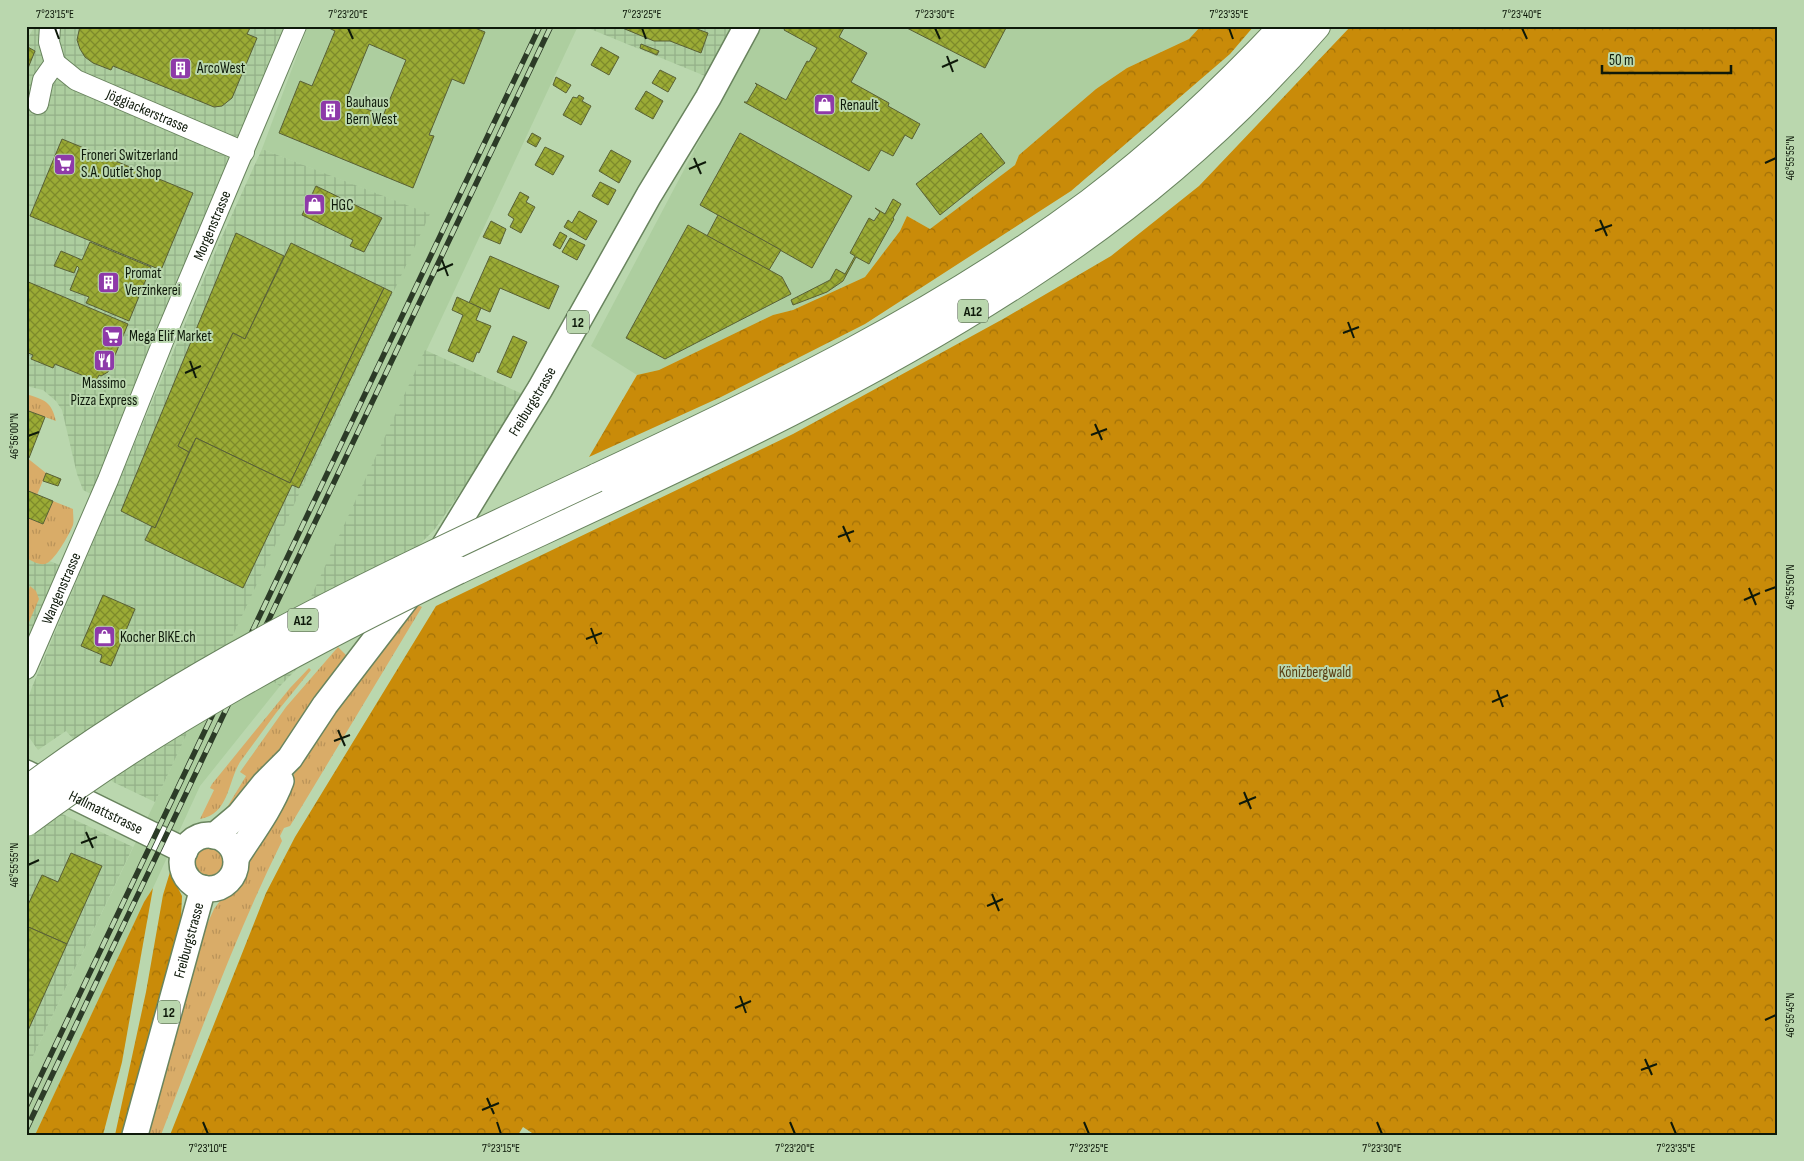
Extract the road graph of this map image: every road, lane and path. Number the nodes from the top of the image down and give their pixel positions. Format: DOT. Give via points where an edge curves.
graph roads {
  1 [pos="50,26"];
  2 [pos="296,26"];
  3 [pos="747,26"];
  4 [pos="1284,26"];
  5 [pos="1316,26"];
  6 [pos="55,63"];
  7 [pos="38,104"];
  8 [pos="244,152"];
  9 [pos="96,508"];
  10 [pos="26,669"];
  11 [pos="290,758"];
  12 [pos="26,773"];
  13 [pos="26,791"];
  14 [pos="26,822"];
  15 [pos="214,836"];
  16 [pos="185,851"];
  17 [pos="236,858"];
  18 [pos="202,888"];
  19 [pos="135,1135"];
  1 -- 6 [label="street" via="49,42"];
  2 -- 8 [label="street, Morgenstrasse"];
  3 -- 11 [label="main road, Freiburgstrasse / 12" via="447,545 325,705"];
  4 -- 13 [label="highway, A12, bridge" via="1160,146 1018,254 934,306 733,413 393,574 267,639 149,707"];
  5 -- 14 [label="highway, A12, bridge" via="1244,102 1176,165 1031,274 946,327 735,440 404,596 239,682 163,727"];
  6 -- 7 [label="street" via="43,80"];
  6 -- 8 [label="street, Jöggiackerstrasse" via="76,80"];
  8 -- 9 [label="street, Morgenstrasse"];
  9 -- 10 [label="street, Wangenstrasse"];
  11 -- 15 [label="main road, Freiburgstrasse / 12" via="239,815"];
  11 -- 17 [label="main road, Freiburgstrasse / 12" via="278,790"];
  12 -- 16 [label="main road, Hallmattstrasse"];
  15 -- 16 [label="main road, 12" via="199,838"];
  15 -- 17 [label="main road" via="228,844"];
  16 -- 18 [label="main road" via="184,870 189,880"];
  17 -- 18 [label="main road, 12" via="234,873 226,883 212,889"];
  18 -- 19 [label="main road, Freiburgstrasse / 12"];
}
